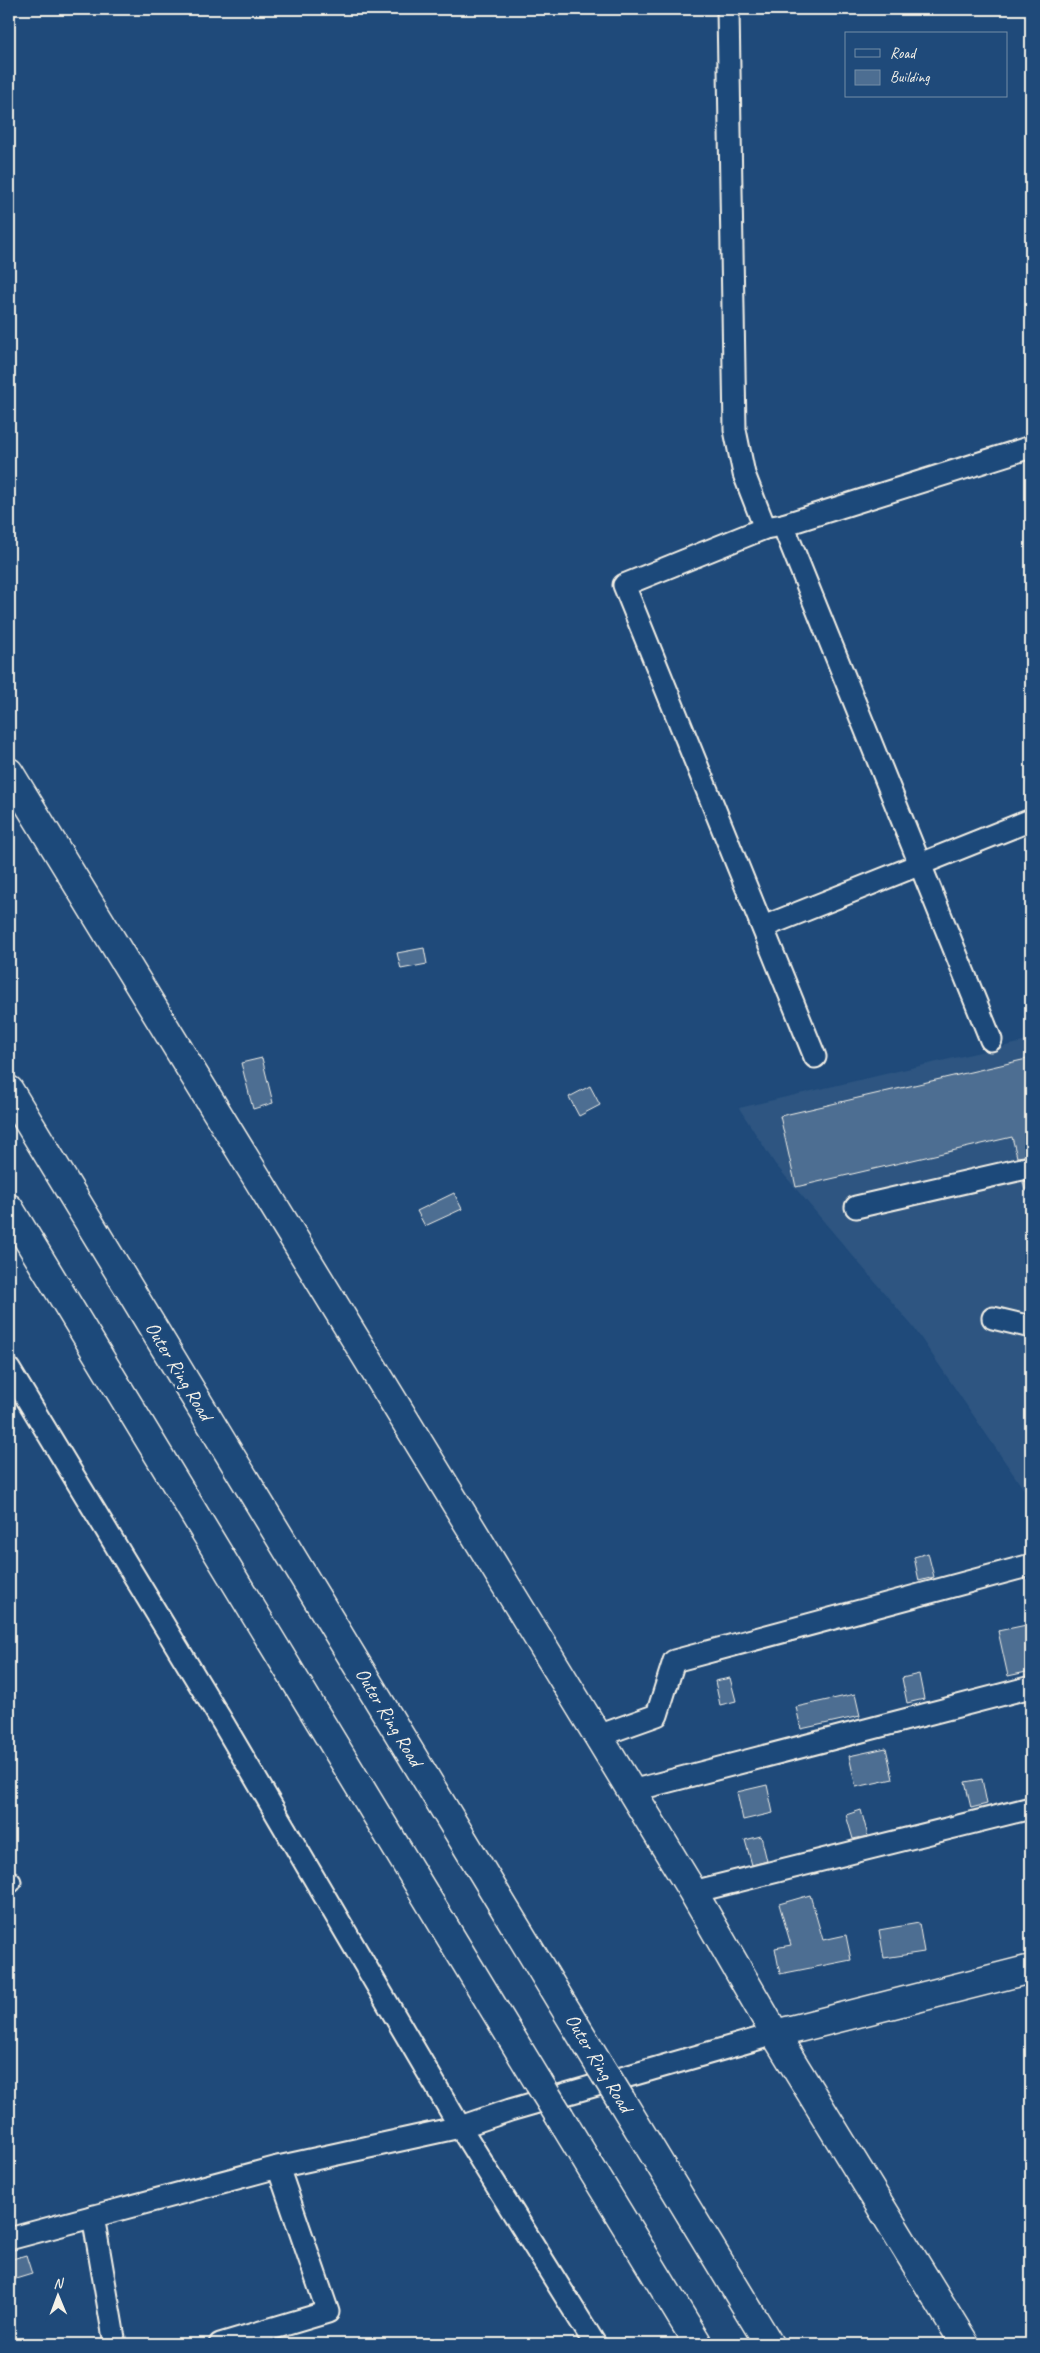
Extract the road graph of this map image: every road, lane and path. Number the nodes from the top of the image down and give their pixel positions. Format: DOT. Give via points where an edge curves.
graph roads {
  1 [pos="728,9"];
  2 [pos="1031,447"];
  3 [pos="774,527"];
  4 [pos="9,772"];
  5 [pos="1031,820"];
  6 [pos="920,864"];
  7 [pos="762,928"];
  8 [pos="992,1040"];
  9 [pos="815,1057"];
  10 [pos="9,1090"];
  11 [pos="1031,1167"];
  12 [pos="856,1207"];
  13 [pos="9,1208"];
  14 [pos="992,1318"];
  15 [pos="1031,1328"];
  16 [pos="9,1369"];
  17 [pos="1031,1565"];
  18 [pos="1031,1687"];
  19 [pos="598,1736"];
  20 [pos="631,1791"];
  21 [pos="1031,1808"];
  22 [pos="693,1892"];
  23 [pos="1031,1970"];
  24 [pos="775,2034"];
  25 [pos="460,2127"];
  26 [pos="278,2167"];
  27 [pos="93,2216"];
  28 [pos="9,2239"];
  29 [pos="116,2344"];
  30 [pos="220,2344"];
  31 [pos="595,2344"];
  32 [pos="698,2344"];
  33 [pos="769,2344"];
  34 [pos="965,2344"];
  1 -- 3 [label="street" via="735,430 744,474"];
  2 -- 3 [label="street"];
  3 -- 6 [label="street"];
  3 -- 7 [label="street" via="624,585"];
  4 -- 19 [label="main road"];
  5 -- 6 [label="street"];
  6 -- 7 [label="street"];
  6 -- 8 [label="street"];
  7 -- 9 [label="street"];
  10 -- 33 [label="main road, Outer Ring Road, bridge"];
  11 -- 12 [label="street"];
  13 -- 32 [label="main road, bridge"];
  14 -- 15 [label="street"];
  16 -- 25 [label="street" via="223,1723"];
  17 -- 19 [label="street" via="674,1661 656,1714"];
  18 -- 20 [label="street"];
  19 -- 20 [label="main road"];
  20 -- 22 [label="main road"];
  21 -- 22 [label="street"];
  22 -- 24 [label="main road"];
  23 -- 24 [label="main road"];
  24 -- 25 [label="street" via="529,2104"];
  24 -- 34 [label="main road"];
  25 -- 26 [label="street"];
  25 -- 31 [label="street"];
  26 -- 27 [label="street"];
  26 -- 30 [label="street" via="328,2312"];
  27 -- 28 [label="street"];
  27 -- 29 [label="street"];
}
